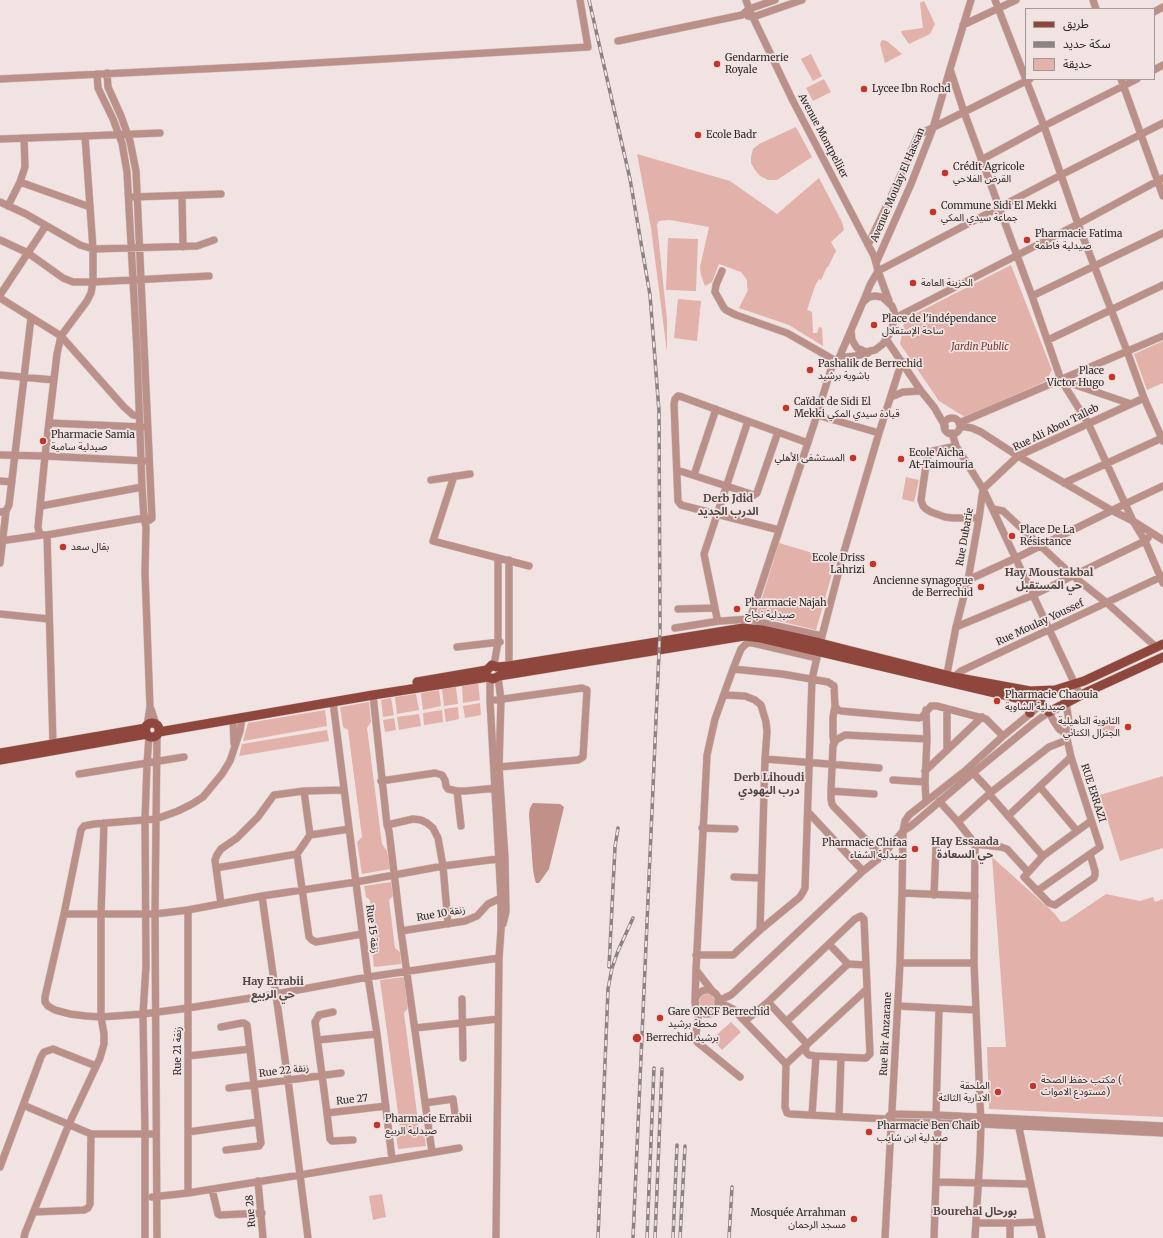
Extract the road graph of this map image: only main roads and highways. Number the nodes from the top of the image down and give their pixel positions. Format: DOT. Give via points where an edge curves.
graph roads {
  1 [pos="1160,646"];
  2 [pos="819,647"];
  3 [pos="1163,656"];
  4 [pos="493,673"];
  5 [pos="950,679"];
  6 [pos="1055,690"];
  7 [pos="1023,700"];
  8 [pos="1066,703"];
  9 [pos="1042,704"];
  10 [pos="1030,713"];
  11 [pos="152,730"];
  12 [pos="0,753"];
  13 [pos="0,760"];
  1 -- 6 [label="main road" via="1075,684"];
  2 -- 4 [label="main road" via="744,636"];
  2 -- 4 [label="main road" via="762,630 743,628 509,666"];
  2 -- 5 [label="main road"];
  3 -- 8 [label="main road"];
  4 -- 11 [label="main road"];
  4 -- 11 [label="main road" via="237,719"];
  5 -- 6 [label="main road" via="1030,691"];
  5 -- 7 [label="main road"];
  6 -- 8 [label="main road"];
  6 -- 9 [label="main road"];
  7 -- 9 [label="main road"];
  7 -- 10 [label="main road"];
  8 -- 9 [label="main road" via="1050,712"];
  11 -- 12 [label="main road"];
  11 -- 13 [label="main road"];
}
